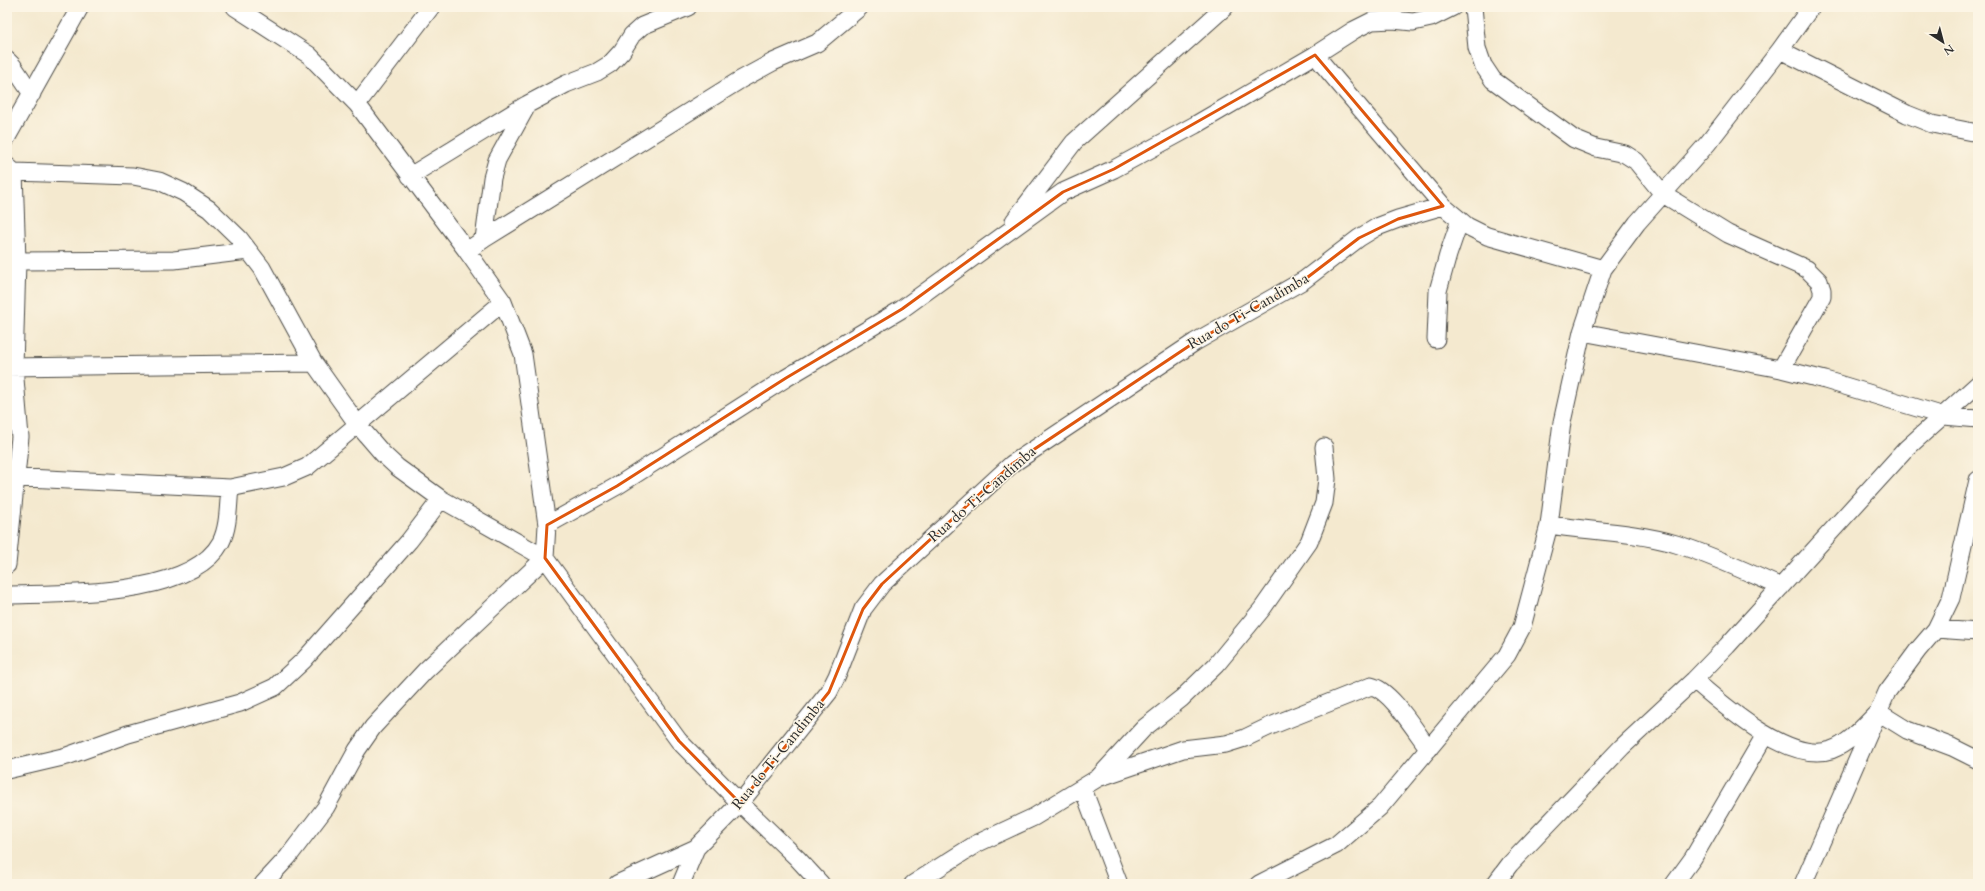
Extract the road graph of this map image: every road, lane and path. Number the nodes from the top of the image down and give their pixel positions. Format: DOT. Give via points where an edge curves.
graph roads {
  1 [pos="80,7"];
  2 [pos="235,7"];
  3 [pos="431,7"];
  4 [pos="688,7"];
  5 [pos="860,7"];
  6 [pos="1225,7"];
  7 [pos="1453,7"];
  8 [pos="1473,7"];
  9 [pos="1811,7"];
  10 [pos="1780,50"];
  11 [pos="1315,55"];
  12 [pos="7,60"];
  13 [pos="32,94"];
  14 [pos="357,104"];
  15 [pos="528,104"];
  16 [pos="1978,133"];
  17 [pos="7,137"];
  18 [pos="10,169"];
  19 [pos="410,176"];
  20 [pos="1663,194"];
  21 [pos="1443,206"];
  22 [pos="1460,220"];
  23 [pos="1005,232"];
  24 [pos="484,239"];
  25 [pos="248,251"];
  26 [pos="467,251"];
  27 [pos="17,261"];
  28 [pos="1603,269"];
  29 [pos="502,302"];
  30 [pos="1582,332"];
  31 [pos="1436,339"];
  32 [pos="314,363"];
  33 [pos="10,367"];
  34 [pos="1781,369"];
  35 [pos="1978,384"];
  36 [pos="1944,416"];
  37 [pos="1978,419"];
  38 [pos="358,425"];
  39 [pos="1324,447"];
  40 [pos="11,478"];
  41 [pos="1978,480"];
  42 [pos="230,488"];
  43 [pos="441,499"];
  44 [pos="547,525"];
  45 [pos="1549,525"];
  46 [pos="545,558"];
  47 [pos="7,565"];
  48 [pos="1781,587"];
  49 [pos="7,595"];
  50 [pos="1936,629"];
  51 [pos="1978,632"];
  52 [pos="1694,680"];
  53 [pos="1878,712"];
  54 [pos="1765,735"];
  55 [pos="1429,749"];
  56 [pos="1978,760"];
  57 [pos="7,770"];
  58 [pos="1098,778"];
  59 [pos="1083,789"];
  60 [pos="740,803"];
  61 [pos="696,848"];
  62 [pos="263,884"];
  63 [pos="617,884"];
  64 [pos="681,884"];
  65 [pos="821,884"];
  66 [pos="913,884"];
  67 [pos="1119,884"];
  68 [pos="1259,884"];
  69 [pos="1495,884"];
  70 [pos="1674,884"];
  71 [pos="1803,884"];
  1 -- 13 [label="street"];
  2 -- 14 [label="street" via="309,55"];
  3 -- 14 [label="street"];
  4 -- 15 [label="street" via="642,26 610,64 597,72 566,84"];
  5 -- 24 [label="street" via="817,43 740,80"];
  6 -- 23 [label="street" via="1074,142"];
  7 -- 11 [label="street" via="1431,18 1413,22 1372,21 1341,37"];
  8 -- 20 [label="street" via="1477,48 1482,65 1493,80 1574,139 1596,148 1625,154 1636,161"];
  9 -- 10 [label="street"];
  10 -- 16 [label="street" via="1907,114 1932,124"];
  10 -- 20 [label="street" via="1708,143"];
  11 -- 21 [label="street"];
  11 -- 23 [label="street" via="1114,169 1063,192"];
  12 -- 13 [label="street"];
  13 -- 17 [label="street"];
  14 -- 19 [label="street"];
  15 -- 19 [label="street"];
  15 -- 24 [label="street" via="497,160 492,178"];
  18 -- 25 [label="street" via="125,176 159,181 183,192 209,209 239,238"];
  18 -- 27 [label="street"];
  19 -- 26 [label="street"];
  20 -- 28 [label="street"];
  20 -- 34 [label="street" via="1728,234 1807,269 1819,281 1822,297"];
  21 -- 22 [label="street"];
  21 -- 60 [label="street, Rua do Ti-Candimba" via="1377,227 1304,280 1195,342 1012,464 882,584 863,609 829,692"];
  22 -- 28 [label="street" via="1487,236"];
  22 -- 31 [label="street" via="1438,291"];
  23 -- 44 [label="street" via="902,309 786,378 617,486"];
  24 -- 26 [label="street"];
  25 -- 27 [label="street" via="174,260"];
  25 -- 32 [label="street" via="262,268"];
  26 -- 29 [label="street"];
  27 -- 33 [label="street"];
  28 -- 30 [label="street"];
  29 -- 38 [label="street"];
  29 -- 44 [label="street" via="523,354"];
  30 -- 34 [label="street"];
  30 -- 45 [label="street" via="1562,422"];
  32 -- 33 [label="street"];
  32 -- 38 [label="street"];
  33 -- 40 [label="street" via="20,437"];
  34 -- 36 [label="street"];
  35 -- 36 [label="street"];
  36 -- 37 [label="street"];
  36 -- 48 [label="street" via="1907,448"];
  38 -- 42 [label="street" via="306,467 293,474"];
  38 -- 43 [label="street" via="397,467"];
  39 -- 58 [label="street" via="1327,479 1324,503 1309,542 1289,573 1216,665 1182,698 1144,728"];
  40 -- 42 [label="street"];
  40 -- 47 [label="street"];
  41 -- 50 [label="street" via="1951,598"];
  42 -- 49 [label="street" via="226,528 221,542 196,566 173,577 124,590"];
  43 -- 46 [label="street"];
  43 -- 57 [label="street" via="409,541 304,660 275,687 240,703 128,734 67,756"];
  44 -- 46 [label="street"];
  45 -- 48 [label="street" via="1675,544"];
  45 -- 55 [label="street" via="1522,626 1507,655"];
  46 -- 60 [label="street" via="672,732"];
  46 -- 62 [label="street" via="425,671 373,727 357,750 326,807"];
  48 -- 52 [label="street"];
  50 -- 51 [label="street"];
  50 -- 53 [label="street" via="1892,686"];
  52 -- 54 [label="street" via="1743,721"];
  52 -- 69 [label="street" via="1617,752 1510,864"];
  53 -- 54 [label="street" via="1859,732 1830,750 1817,752 1801,749"];
  53 -- 56 [label="street" via="1908,730"];
  53 -- 71 [label="street"];
  54 -- 70 [label="street" via="1693,858"];
  55 -- 58 [label="street" via="1388,695 1370,686 1245,738 1226,744 1183,749"];
  55 -- 68 [label="street" via="1380,807 1336,845"];
  58 -- 59 [label="street"];
  59 -- 66 [label="street" via="1034,817 976,844"];
  59 -- 67 [label="street"];
  60 -- 61 [label="street, Rua do Ti-Candimba"];
  60 -- 65 [label="street"];
  61 -- 63 [label="street, Rua do Ti-Candimba"];
  61 -- 64 [label="street"];
}
